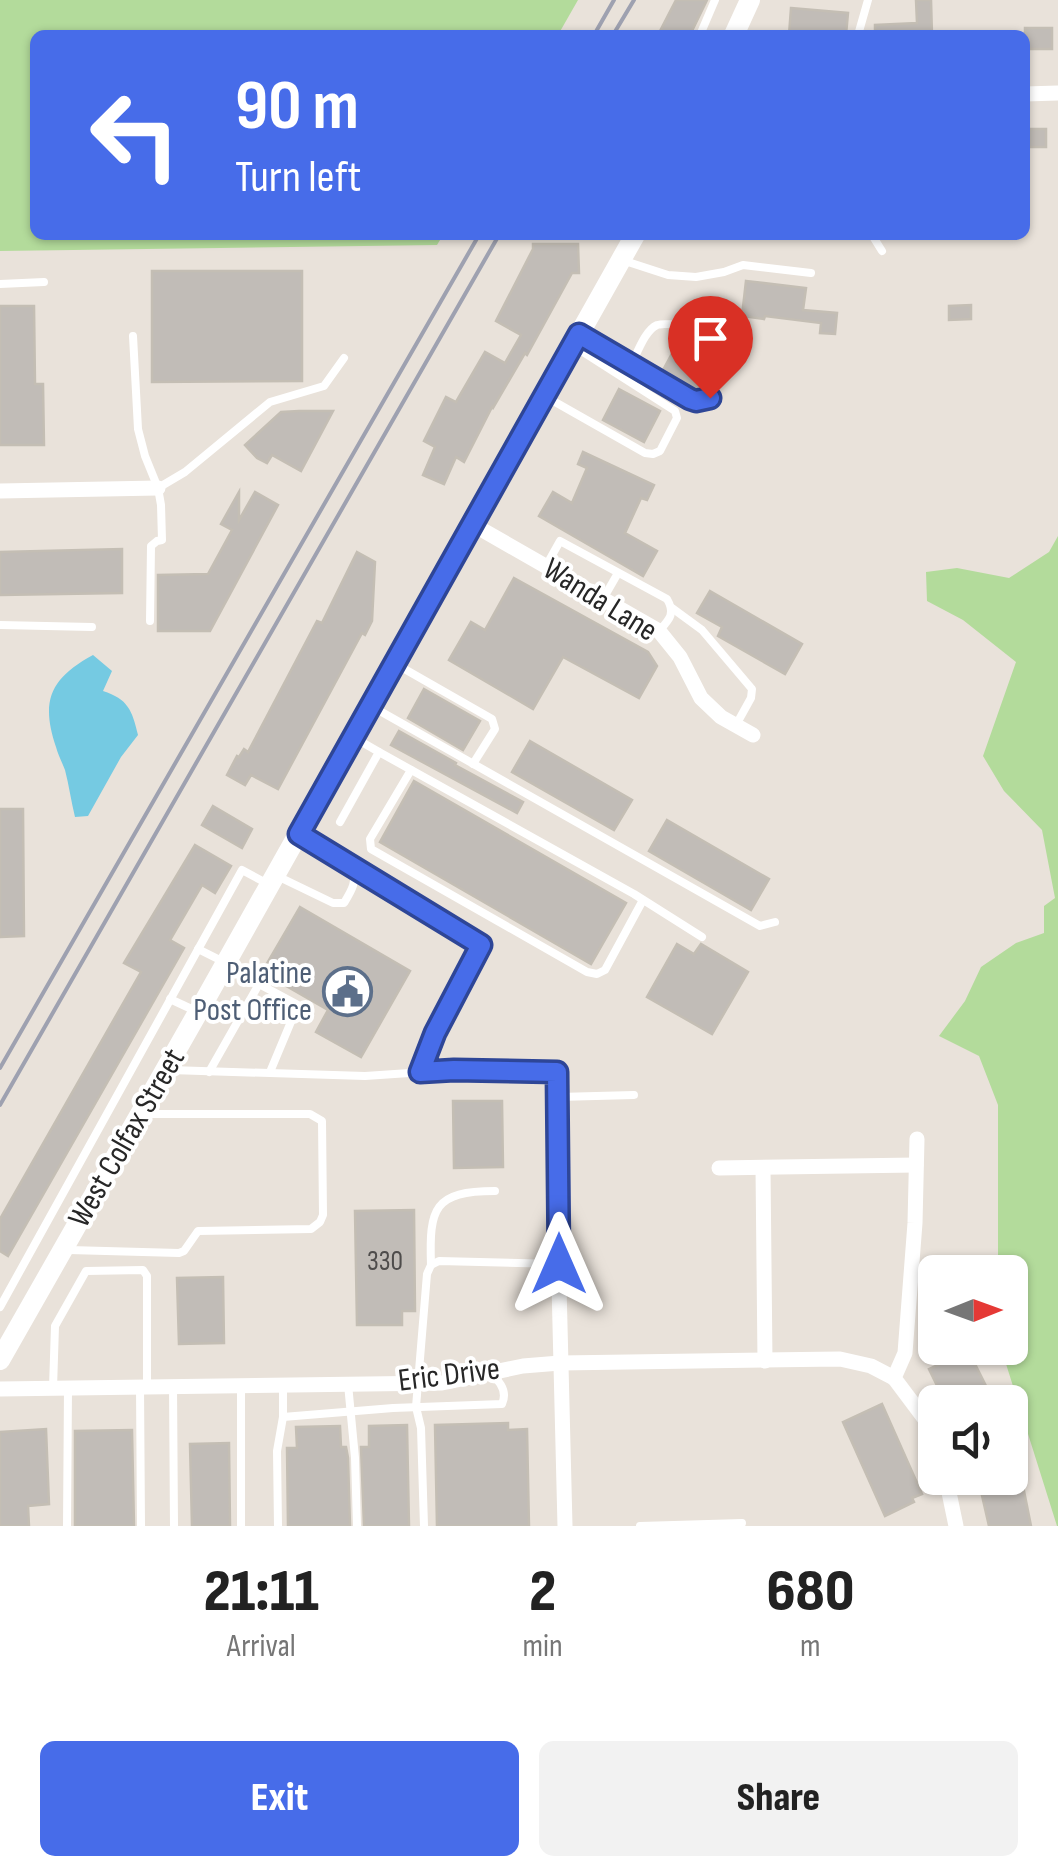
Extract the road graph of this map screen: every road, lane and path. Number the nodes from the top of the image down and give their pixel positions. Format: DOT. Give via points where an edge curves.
graph roads {
  1 [pos="714,0"];
  2 [pos="750,0"];
  3 [pos="868,0"];
  4 [pos="702,30"];
  5 [pos="736,30"];
  6 [pos="859,30"];
  7 [pos="1058,93"];
  8 [pos="1030,94"];
  9 [pos="632,240"];
  10 [pos="875,240"];
  11 [pos="882,251"];
  12 [pos="620,260"];
  13 [pos="811,273"];
  14 [pos="44,282"];
  15 [pos="0,284"];
  16 [pos="133,336"];
  17 [pos="576,340"];
  18 [pos="344,358"];
  19 [pos="631,365"];
  20 [pos="544,396"];
  21 [pos="158,488"];
  22 [pos="0,491"];
  23 [pos="472,524"];
  24 [pos="546,566"];
  25 [pos="618,573"];
  26 [pos="603,599"];
  27 [pos="672,608"];
  28 [pos="150,621"];
  29 [pos="0,625"];
  30 [pos="92,627"];
  31 [pos="660,632"];
  32 [pos="394,663"];
  33 [pos="371,706"];
  34 [pos="736,725"];
  35 [pos="753,735"];
  36 [pos="353,737"];
  37 [pos="379,752"];
  38 [pos="473,764"];
  39 [pos="411,770"];
  40 [pos="340,822"];
  41 [pos="299,834"];
  42 [pos="353,866"];
  43 [pos="273,880"];
  44 [pos="643,900"];
  45 [pos="775,922"];
  46 [pos="702,937"];
  47 [pos="198,949"];
  48 [pos="226,963"];
  49 [pos="259,984"];
  50 [pos="170,999"];
  51 [pos="198,1012"];
  52 [pos="166,1070"];
  53 [pos="209,1072"];
  54 [pos="270,1072"];
  55 [pos="420,1072"];
  56 [pos="634,1095"];
  57 [pos="558,1097"];
  58 [pos="108,1111"];
  59 [pos="138,1119"];
  60 [pos="916,1140"];
  61 [pos="916,1164"];
  62 [pos="719,1168"];
  63 [pos="763,1168"];
  64 [pos="68,1184"];
  65 [pos="495,1191"];
  66 [pos="93,1197"];
  67 [pos="63,1250"];
  68 [pos="431,1264"];
  69 [pos="559,1264"];
  70 [pos="18,1274"];
  71 [pos="42,1287"];
  72 [pos="0,1308"];
  73 [pos="0,1360"];
  74 [pos="764,1361"];
  75 [pos="560,1363"];
  76 [pos="490,1372"];
  77 [pos="894,1378"];
  78 [pos="419,1383"];
  79 [pos="348,1384"];
  80 [pos="241,1385"];
  81 [pos="283,1385"];
  82 [pos="173,1386"];
  83 [pos="144,1387"];
  84 [pos="60,1388"];
  85 [pos="0,1389"];
  86 [pos="416,1407"];
  87 [pos="918,1410"];
  88 [pos="350,1413"];
  89 [pos="283,1417"];
  90 [pos="950,1495"];
  91 [pos="742,1523"];
  92 [pos="714,1525"];
  93 [pos="67,1526"];
  94 [pos="141,1526"];
  95 [pos="174,1526"];
  96 [pos="241,1526"];
  97 [pos="278,1526"];
  98 [pos="357,1526"];
  99 [pos="424,1526"];
  100 [pos="564,1526"];
  101 [pos="640,1526"];
  102 [pos="956,1526"];
  1 -- 4 [label="lane"];
  2 -- 5 [label="street"];
  3 -- 6 [label="lane"];
  7 -- 8 [label="street"];
  9 -- 12 [label="street, West Colfax Street"];
  10 -- 11 [label="lane"];
  12 -- 13 [label="lane" via="696,277 743,265"];
  12 -- 17 [label="street, West Colfax Street"];
  14 -- 15 [label="lane"];
  16 -- 21 [label="lane" via="138,429"];
  17 -- 19 [label="lane"];
  17 -- 20 [label="street, West Colfax Street"];
  17 -- 20 [label="lane" via="676,410 660,451 645,453"];
  18 -- 21 [label="lane" via="324,386 270,402"];
  19 -- 19 [label="lane" via="703,400 728,363 728,350 703,324 658,324"];
  20 -- 23 [label="street, West Colfax Street"];
  21 -- 22 [label="street"];
  21 -- 28 [label="lane" via="162,540 151,546"];
  23 -- 24 [label="street, Wanda Lane"];
  23 -- 32 [label="street, West Colfax Street"];
  24 -- 25 [label="lane" via="560,541"];
  24 -- 26 [label="street, Wanda Lane"];
  25 -- 26 [label="lane"];
  25 -- 27 [label="lane"];
  26 -- 31 [label="street, Wanda Lane"];
  27 -- 31 [label="lane"];
  27 -- 34 [label="lane" via="702,630 752,689"];
  29 -- 30 [label="lane"];
  31 -- 34 [label="street, Wanda Lane" via="701,698"];
  32 -- 33 [label="street, West Colfax Street"];
  32 -- 38 [label="lane" via="492,719 494,729"];
  33 -- 36 [label="street, West Colfax Street"];
  33 -- 38 [label="lane"];
  34 -- 35 [label="street, Wanda Lane"];
  36 -- 37 [label="lane"];
  36 -- 41 [label="street, West Colfax Street"];
  37 -- 39 [label="lane"];
  37 -- 40 [label="lane"];
  38 -- 45 [label="lane" via="760,926"];
  39 -- 44 [label="lane"];
  39 -- 44 [label="lane" via="370,838 371,848 587,972 605,970"];
  41 -- 42 [label="lane"];
  41 -- 43 [label="street, West Colfax Street"];
  42 -- 43 [label="lane" via="354,884 340,905"];
  42 -- 55 [label="lane" via="481,945"];
  43 -- 47 [label="lane" via="242,870"];
  43 -- 48 [label="street, West Colfax Street"];
  44 -- 46 [label="lane"];
  47 -- 48 [label="lane"];
  47 -- 50 [label="lane"];
  48 -- 49 [label="lane"];
  48 -- 51 [label="street, West Colfax Street"];
  49 -- 53 [label="lane"];
  49 -- 54 [label="lane" via="298,1005"];
  50 -- 51 [label="lane"];
  50 -- 58 [label="lane"];
  51 -- 52 [label="street, West Colfax Street"];
  52 -- 53 [label="lane"];
  52 -- 59 [label="street, West Colfax Street"];
  53 -- 54 [label="lane"];
  54 -- 55 [label="lane"];
  55 -- 57 [label="lane" via="557,1072"];
  56 -- 57 [label="lane"];
  57 -- 69 [label="street"];
  58 -- 59 [label="lane"];
  58 -- 64 [label="lane"];
  59 -- 66 [label="street, West Colfax Street"];
  59 -- 67 [label="lane" via="319,1117 320,1222 310,1229 198,1231 180,1252"];
  60 -- 61 [label="street"];
  61 -- 63 [label="street"];
  61 -- 77 [label="street" via="905,1353"];
  62 -- 63 [label="street"];
  63 -- 74 [label="street"];
  64 -- 66 [label="lane"];
  64 -- 70 [label="lane"];
  65 -- 68 [label="lane" via="446,1199 433,1214"];
  66 -- 67 [label="street, West Colfax Street"];
  67 -- 71 [label="street, West Colfax Street"];
  68 -- 69 [label="lane"];
  68 -- 78 [label="lane"];
  69 -- 75 [label="street"];
  70 -- 71 [label="lane"];
  70 -- 72 [label="lane"];
  71 -- 73 [label="street, West Colfax Street"];
  74 -- 75 [label="street, Eric Drive"];
  74 -- 77 [label="street, Eric Drive" via="840,1359"];
  75 -- 76 [label="street, Eric Drive"];
  75 -- 100 [label="street"];
  76 -- 78 [label="street, Eric Drive"];
  76 -- 86 [label="lane" via="503,1388 502,1404"];
  77 -- 87 [label="street"];
  78 -- 79 [label="street, Eric Drive"];
  78 -- 86 [label="lane"];
  79 -- 81 [label="street, Eric Drive"];
  79 -- 88 [label="lane"];
  80 -- 81 [label="street, Eric Drive"];
  80 -- 82 [label="street, Eric Drive"];
  80 -- 96 [label="lane"];
  81 -- 89 [label="lane"];
  82 -- 83 [label="street, Eric Drive"];
  82 -- 95 [label="lane"];
  83 -- 84 [label="street, Eric Drive"];
  83 -- 84 [label="lane" via="143,1270 86,1271 54,1326"];
  83 -- 94 [label="lane"];
  84 -- 85 [label="street, Eric Drive"];
  84 -- 93 [label="lane"];
  86 -- 88 [label="lane"];
  86 -- 99 [label="lane"];
  88 -- 89 [label="lane"];
  88 -- 98 [label="lane"];
  89 -- 97 [label="lane"];
  90 -- 102 [label="street"];
  91 -- 92 [label="lane"];
  92 -- 101 [label="lane"];
}
